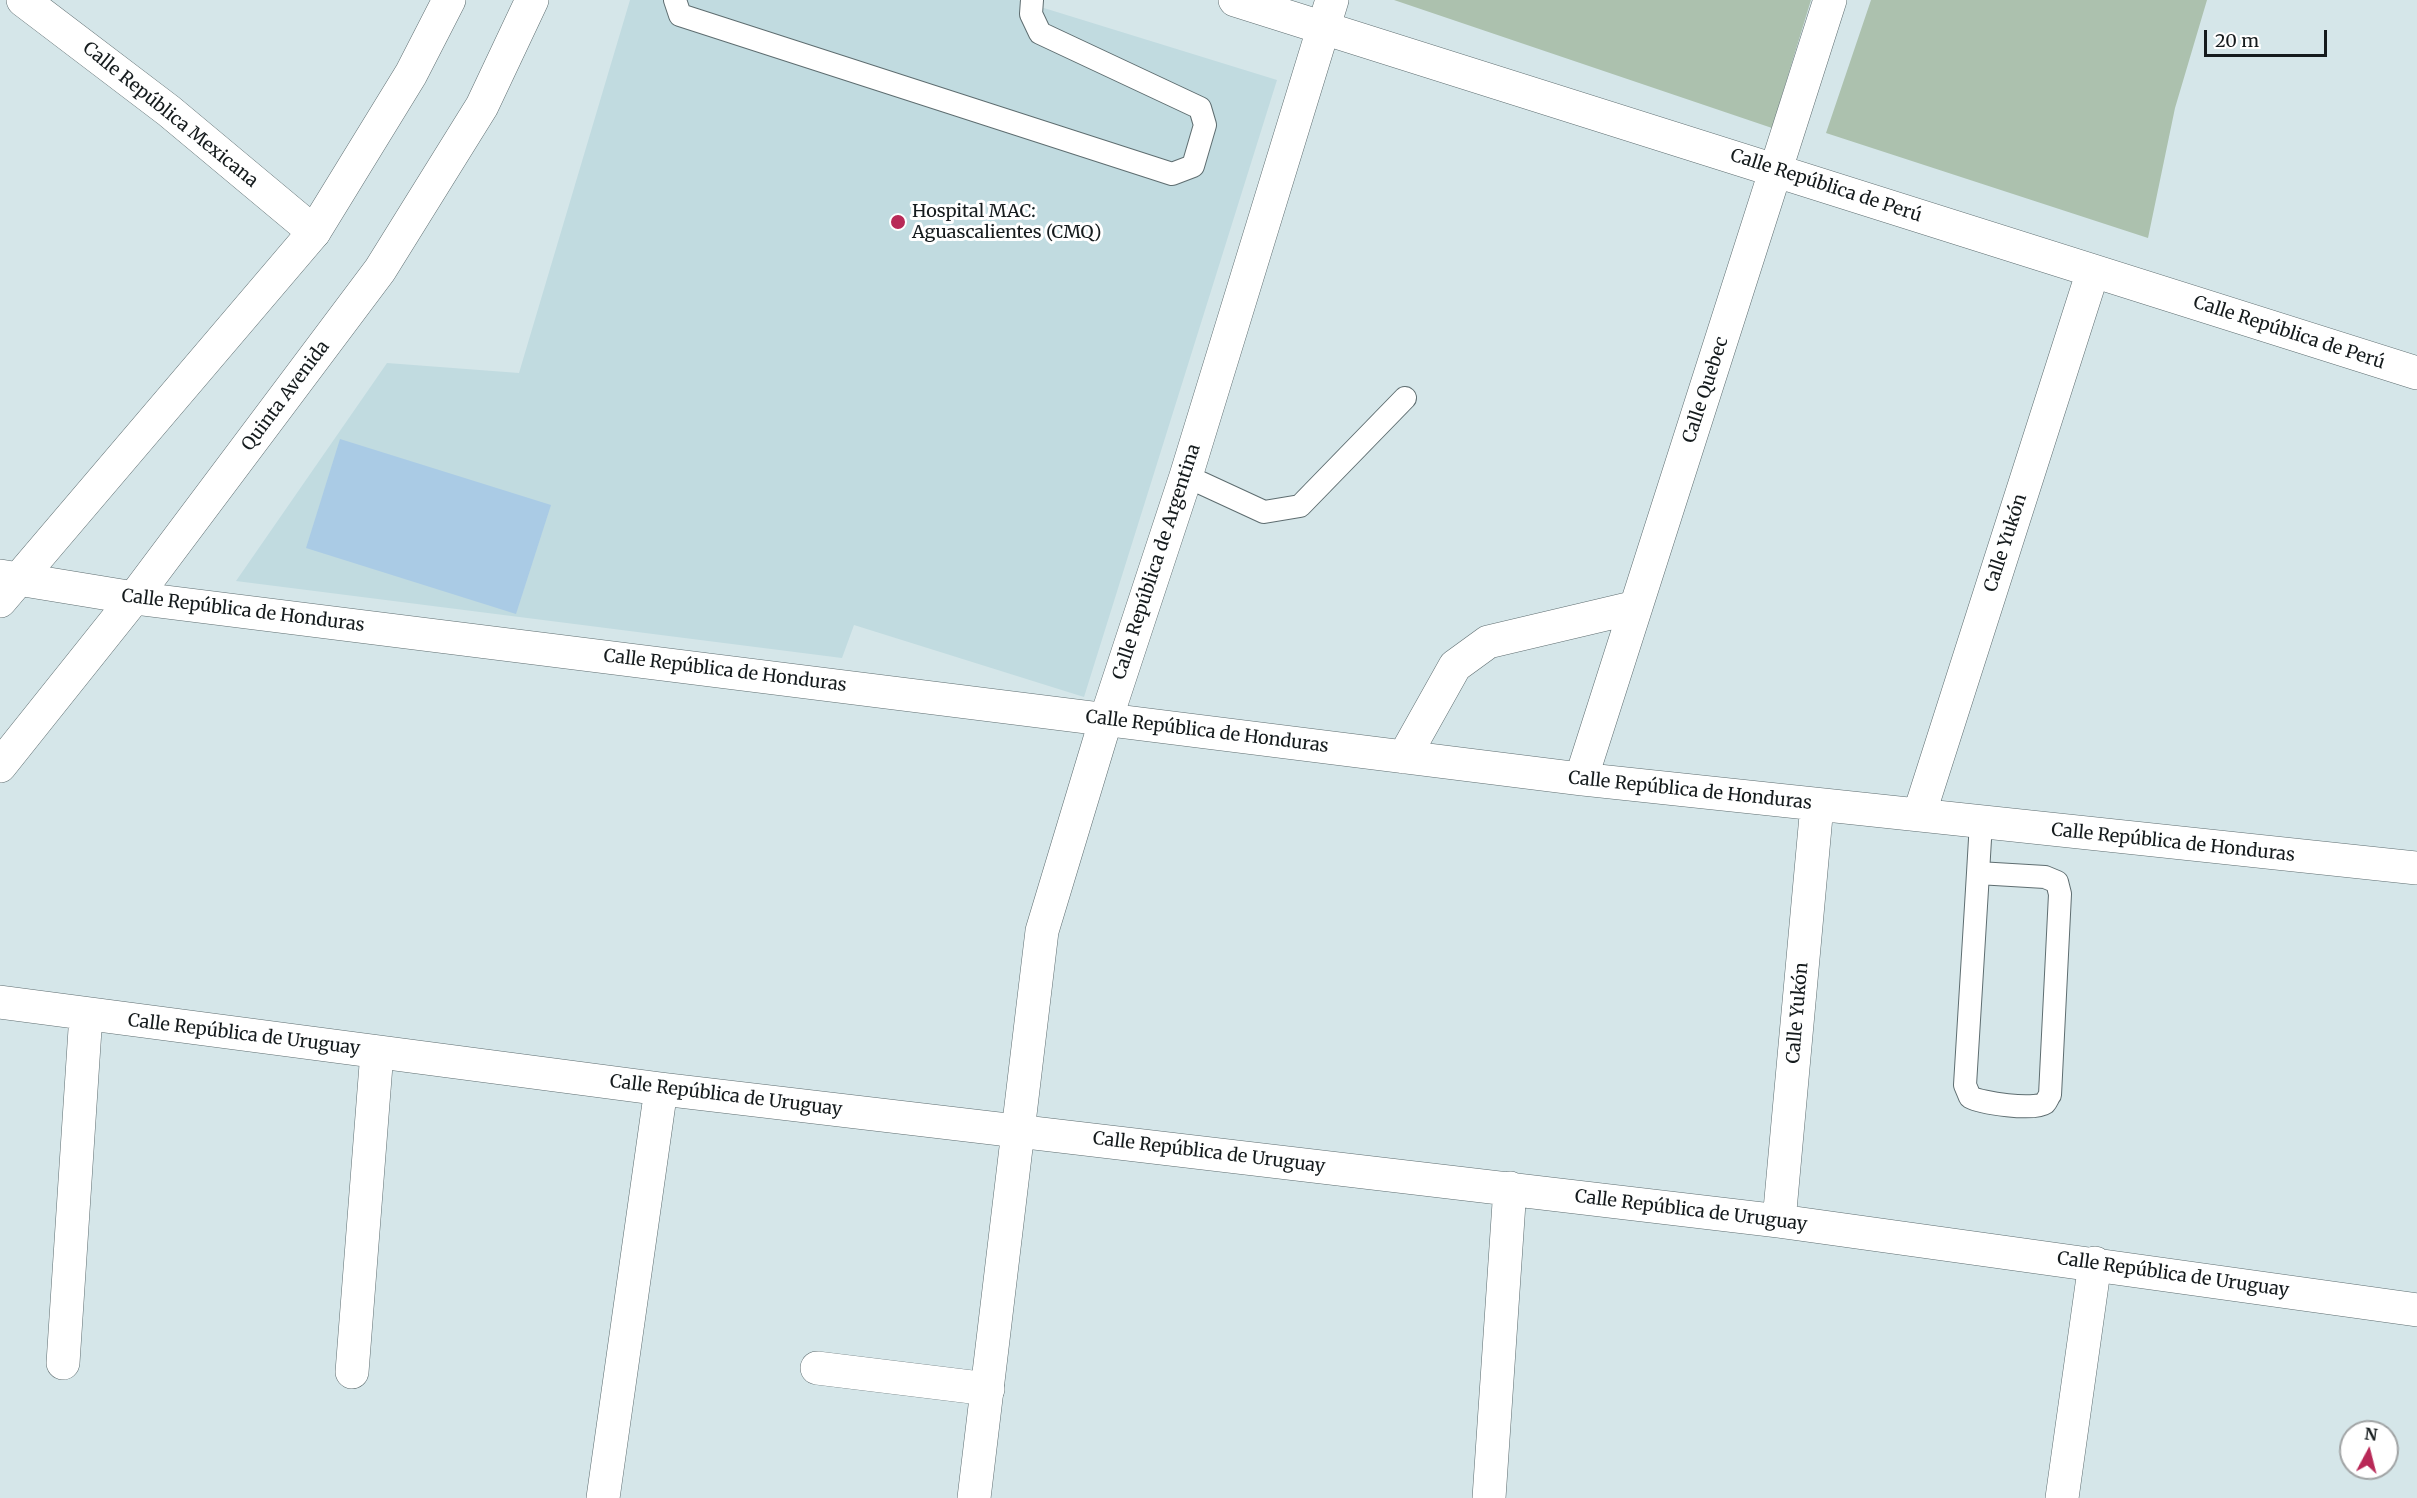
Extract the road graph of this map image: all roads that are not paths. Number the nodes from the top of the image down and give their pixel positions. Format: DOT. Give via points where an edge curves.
graph roads {
  1 [pos="23,0"];
  2 [pos="449,0"];
  3 [pos="532,0"];
  4 [pos="675,0"];
  5 [pos="1032,0"];
  6 [pos="1235,0"];
  7 [pos="1830,0"];
  8 [pos="1327,14"];
  9 [pos="1776,170"];
  10 [pos="314,232"];
  11 [pos="2093,271"];
  12 [pos="2417,373"];
  13 [pos="1405,398"];
  14 [pos="1186,476"];
  15 [pos="6,585"];
  16 [pos="134,598"];
  17 [pos="1636,607"];
  18 [pos="1106,719"];
  19 [pos="1404,757"];
  20 [pos="0,766"];
  21 [pos="1581,779"];
  22 [pos="1817,805"];
  23 [pos="1919,815"];
  24 [pos="1981,822"];
  25 [pos="2417,868"];
  26 [pos="1978,873"];
  27 [pos="0,1002"];
  28 [pos="86,1014"];
  29 [pos="377,1052"];
  30 [pos="661,1089"];
  31 [pos="1017,1131"];
  32 [pos="1510,1188"];
  33 [pos="1779,1221"];
  34 [pos="2095,1263"];
  35 [pos="2417,1310"];
  36 [pos="63,1363"];
  37 [pos="817,1368"];
  38 [pos="352,1372"];
  39 [pos="988,1389"];
  40 [pos="603,1498"];
  41 [pos="974,1498"];
  42 [pos="1489,1498"];
  43 [pos="2062,1498"];
  1 -- 10 [label="street, Calle República Mexicana" via="169,111"];
  2 -- 10 [label="street" via="411,74"];
  3 -- 16 [label="street, Quinta Avenida" via="482,106 380,270"];
  4 -- 5 [label="lane" via="680,15 1173,174 1193,166 1205,125 1200,108 1040,33 1031,14"];
  6 -- 8 [label="street, Calle República de Perú"];
  7 -- 9 [label="street, Calle Quebec"];
  8 -- 9 [label="street, Calle República de Perú"];
  8 -- 14 [label="street, Calle República de Argentina"];
  9 -- 11 [label="street, Calle República de Perú"];
  9 -- 17 [label="street, Calle Quebec"];
  10 -- 15 [label="street"];
  11 -- 12 [label="street, Calle República de Perú"];
  11 -- 23 [label="street, Calle Yukón"];
  13 -- 14 [label="lane" via="1300,506 1264,512"];
  14 -- 18 [label="street, Calle República de Argentina"];
  15 -- 16 [label="street, Calle República de Honduras"];
  16 -- 18 [label="street, Calle República de Honduras"];
  16 -- 20 [label="street, Quinta Avenida"];
  17 -- 19 [label="street" via="1488,642 1455,666"];
  17 -- 21 [label="street, Calle Quebec"];
  18 -- 19 [label="street, Calle República de Honduras"];
  18 -- 31 [label="street, Calle República de Argentina" via="1042,931"];
  19 -- 21 [label="street, Calle República de Honduras"];
  21 -- 22 [label="street, Calle República de Honduras"];
  22 -- 23 [label="street, Calle República de Honduras"];
  22 -- 33 [label="street, Calle Yukón"];
  23 -- 24 [label="street, Calle República de Honduras"];
  24 -- 25 [label="street, Calle República de Honduras"];
  24 -- 26 [label="lane"];
  26 -- 26 [label="lane" via="1965,1085 1970,1097 1981,1103 2036,1106 2045,1103 2050,1095 2060,894 2057,882 2045,877"];
  27 -- 28 [label="street, Calle República de Uruguay"];
  28 -- 29 [label="street, Calle República de Uruguay"];
  28 -- 36 [label="street"];
  29 -- 30 [label="street, Calle República de Uruguay"];
  29 -- 38 [label="street"];
  30 -- 31 [label="street, Calle República de Uruguay"];
  30 -- 40 [label="street"];
  31 -- 32 [label="street, Calle República de Uruguay"];
  31 -- 39 [label="street, Calle República de Argentina"];
  32 -- 33 [label="street, Calle República de Uruguay"];
  32 -- 42 [label="street"];
  33 -- 34 [label="street, Calle República de Uruguay"];
  34 -- 35 [label="street, Calle República de Uruguay"];
  34 -- 43 [label="street"];
  37 -- 39 [label="street"];
  39 -- 41 [label="street, Calle República de Argentina"];
}
